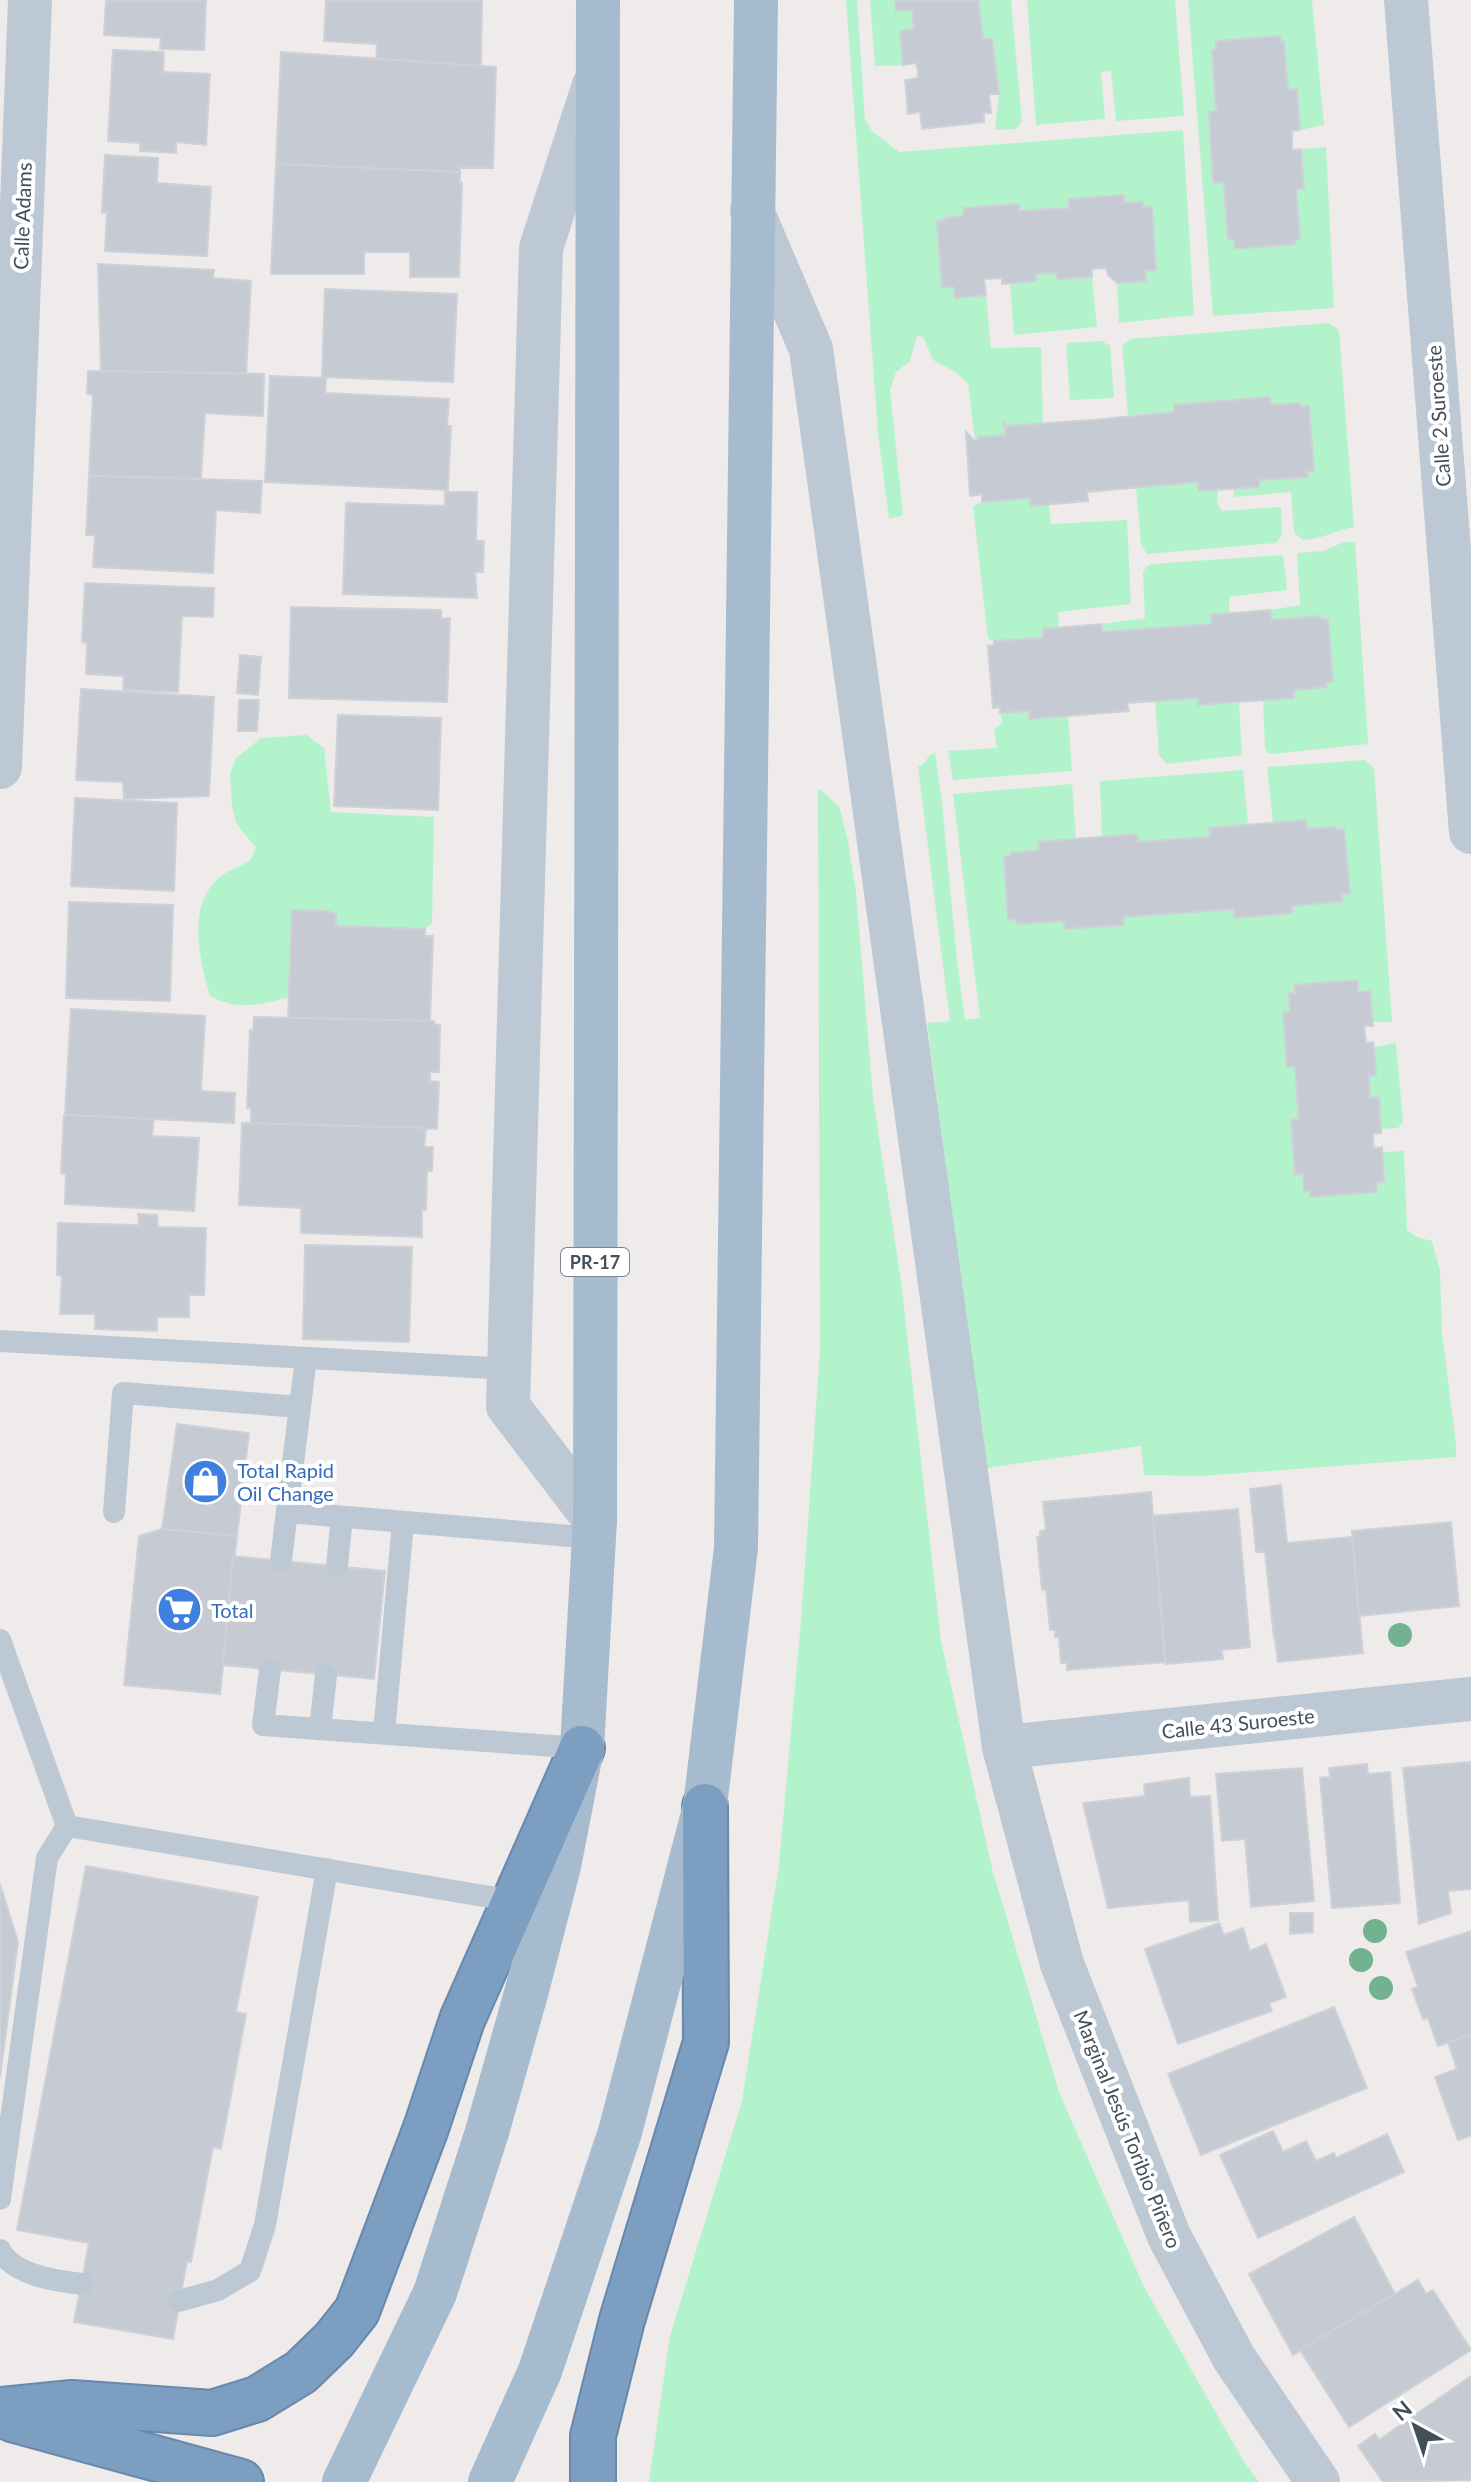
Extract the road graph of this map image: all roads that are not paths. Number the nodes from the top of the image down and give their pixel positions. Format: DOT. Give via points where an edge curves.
graph roads {
  1 [pos="30,0"];
  2 [pos="598,0"];
  3 [pos="756,0"];
  4 [pos="1406,0"];
  5 [pos="598,71"];
  6 [pos="752,211"];
  7 [pos="0,767"];
  8 [pos="1471,832"];
  9 [pos="0,1341"];
  10 [pos="306,1358"];
  11 [pos="510,1369"];
  12 [pos="300,1407"];
  13 [pos="114,1512"];
  14 [pos="287,1512"];
  15 [pos="342,1517"];
  16 [pos="403,1522"];
  17 [pos="594,1529"];
  18 [pos="281,1560"];
  19 [pos="337,1566"];
  20 [pos="0,1640"];
  21 [pos="270,1670"];
  22 [pos="326,1675"];
  23 [pos="1471,1699"];
  24 [pos="320,1729"];
  25 [pos="384,1733"];
  26 [pos="1004,1747"];
  27 [pos="582,1748"];
  28 [pos="705,1806"];
  29 [pos="67,1826"];
  30 [pos="327,1869"];
  31 [pos="514,1901"];
  32 [pos="0,2199"];
  33 [pos="0,2250"];
  34 [pos="82,2284"];
  35 [pos="179,2301"];
  36 [pos="0,2413"];
  37 [pos="241,2482"];
  38 [pos="344,2482"];
  39 [pos="490,2482"];
  40 [pos="593,2482"];
  41 [pos="1318,2482"];
  1 -- 7 [label="street, Calle Adams"];
  2 -- 5 [label="main road, PR-17"];
  3 -- 6 [label="main road"];
  4 -- 8 [label="street, Calle 2 Suroeste"];
  5 -- 11 [label="street" via="541,248"];
  5 -- 17 [label="main road, PR-17"];
  6 -- 26 [label="street, Marginal Jesús Toribio Piñero" via="811,349"];
  6 -- 28 [label="main road" via="736,1548"];
  9 -- 10 [label="lane"];
  10 -- 11 [label="lane"];
  10 -- 12 [label="lane"];
  11 -- 17 [label="street" via="508,1406"];
  12 -- 13 [label="lane" via="123,1393"];
  12 -- 14 [label="lane"];
  14 -- 15 [label="lane"];
  14 -- 18 [label="lane"];
  15 -- 16 [label="lane"];
  15 -- 19 [label="lane"];
  16 -- 17 [label="lane"];
  16 -- 25 [label="lane"];
  17 -- 27 [label="main road, PR-17"];
  20 -- 29 [label="lane"];
  21 -- 24 [label="lane" via="263,1725"];
  22 -- 24 [label="lane"];
  23 -- 26 [label="street, Calle 43 Suroeste"];
  24 -- 25 [label="lane"];
  25 -- 27 [label="lane"];
  26 -- 41 [label="street, Marginal Jesús Toribio Piñero" via="1062,1964 1169,2236 1234,2358"];
  27 -- 31 [label="highway"];
  27 -- 38 [label="main road, PR-17" via="527,1990 445,2264"];
  28 -- 39 [label="main road" via="620,2132 540,2371"];
  28 -- 40 [label="highway" via="706,2042 622,2320 593,2436"];
  29 -- 30 [label="lane"];
  29 -- 32 [label="lane" via="47,1858"];
  30 -- 31 [label="lane"];
  30 -- 35 [label="lane" via="265,2225 250,2271 218,2290"];
  31 -- 36 [label="highway" via="462,2020 357,2311 334,2340 301,2372 257,2399 212,2413 72,2403"];
  33 -- 34 [label="lane" via="24,2270"];
  36 -- 37 [label="highway"];
}
